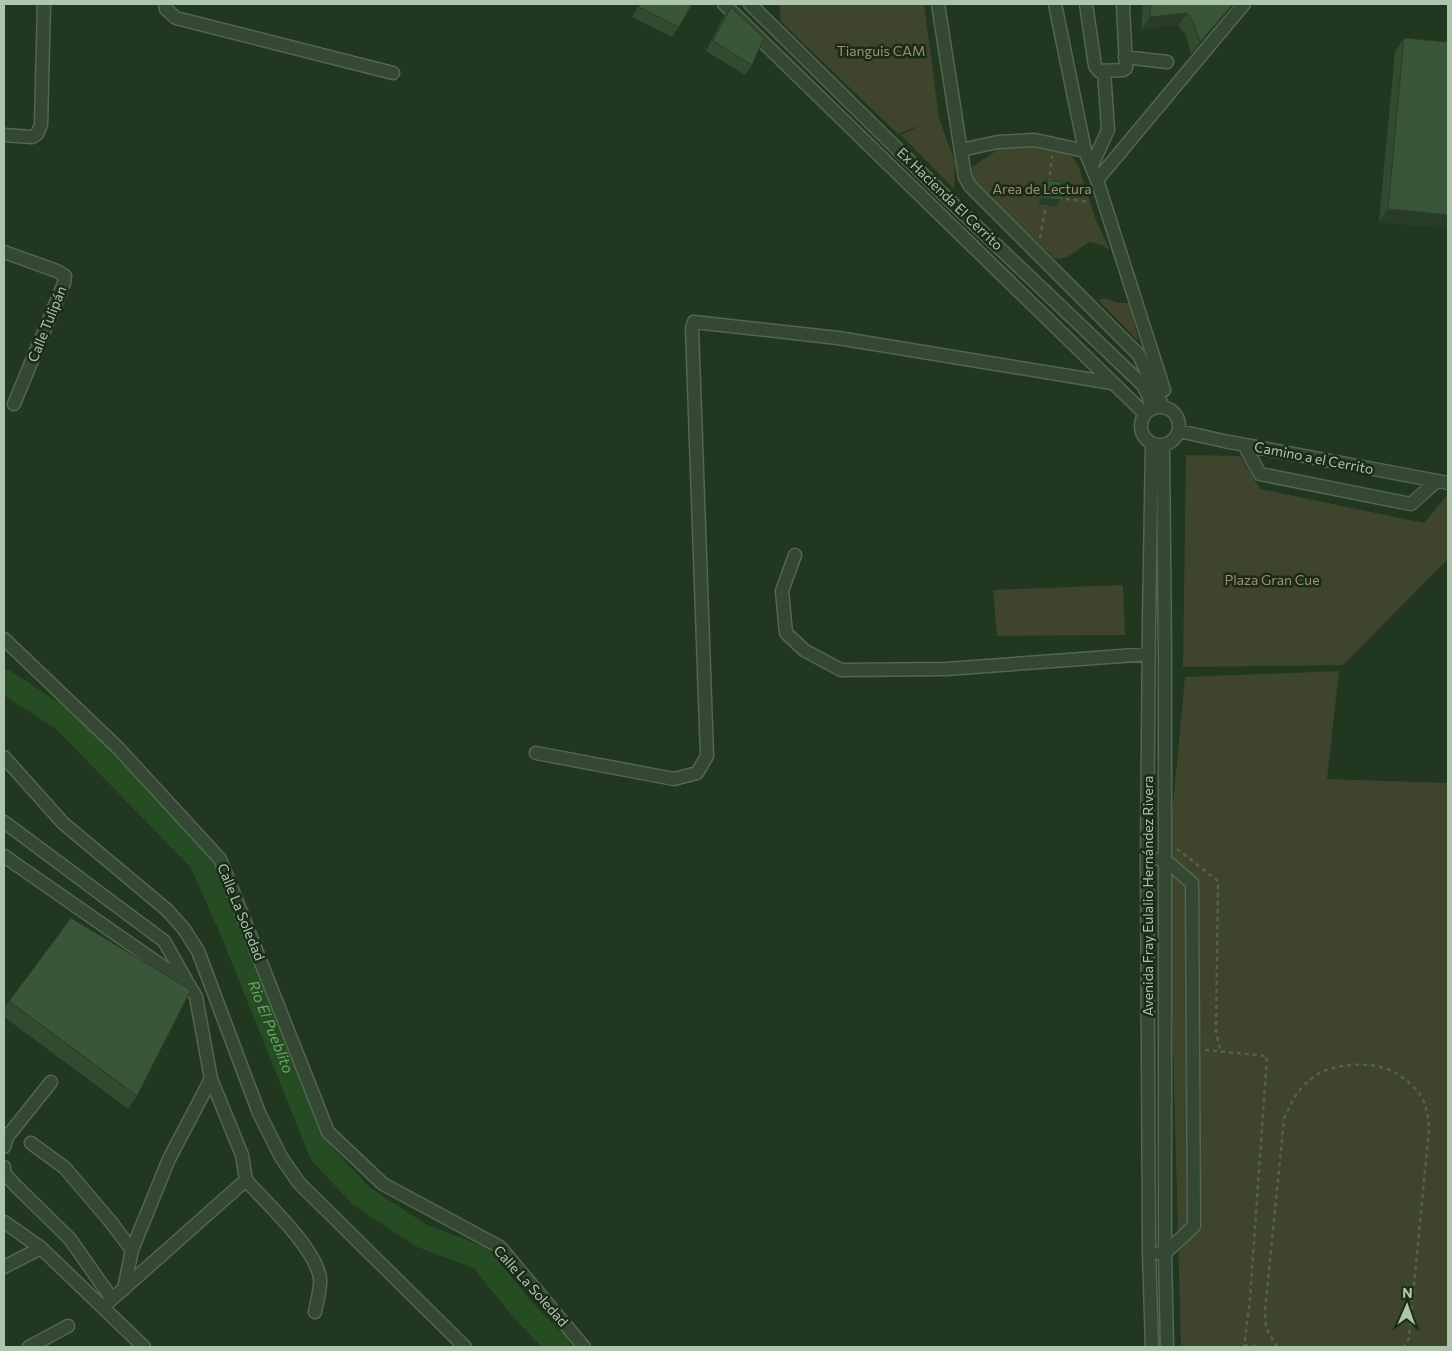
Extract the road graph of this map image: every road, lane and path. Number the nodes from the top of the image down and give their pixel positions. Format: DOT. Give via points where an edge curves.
graph roads {
  1 [pos="44,4"];
  2 [pos="166,4"];
  3 [pos="724,4"];
  4 [pos="750,4"];
  5 [pos="938,4"];
  6 [pos="1055,4"];
  7 [pos="1086,4"];
  8 [pos="1123,4"];
  9 [pos="1244,4"];
  10 [pos="1126,57"];
  11 [pos="1167,62"];
  12 [pos="1104,71"];
  13 [pos="393,73"];
  14 [pos="4,135"];
  15 [pos="1053,149"];
  16 [pos="961,150"];
  17 [pos="1085,151"];
  18 [pos="1092,165"];
  19 [pos="1097,180"];
  20 [pos="1048,187"];
  21 [pos="991,191"];
  22 [pos="1039,196"];
  23 [pos="1057,198"];
  24 [pos="1090,202"];
  25 [pos="1046,205"];
  26 [pos="1039,244"];
  27 [pos="4,252"];
  28 [pos="1112,382"];
  29 [pos="14,404"];
  30 [pos="1157,410"];
  31 [pos="1179,431"];
  32 [pos="1244,444"];
  33 [pos="1158,445"];
  34 [pos="1443,482"];
  35 [pos="795,555"];
  36 [pos="4,639"];
  37 [pos="1149,654"];
  38 [pos="536,752"];
  39 [pos="4,757"];
  40 [pos="4,822"];
  41 [pos="1164,840"];
  42 [pos="4,856"];
  43 [pos="1147,858"];
  44 [pos="1164,859"];
  45 [pos="189,984"];
  46 [pos="1193,1049"];
  47 [pos="1221,1052"];
  48 [pos="211,1080"];
  49 [pos="51,1082"];
  50 [pos="31,1143"];
  51 [pos="4,1147"];
  52 [pos="4,1168"];
  53 [pos="246,1180"];
  54 [pos="4,1222"];
  55 [pos="40,1248"];
  56 [pos="132,1250"];
  57 [pos="1165,1253"];
  58 [pos="1149,1254"];
  59 [pos="4,1267"];
  60 [pos="124,1289"];
  61 [pos="107,1303"];
  62 [pos="315,1312"];
  63 [pos="68,1326"];
  64 [pos="1244,1346"];
  65 [pos="29,1347"];
  66 [pos="144,1347"];
  67 [pos="465,1347"];
  68 [pos="584,1347"];
  69 [pos="1152,1347"];
  70 [pos="1167,1347"];
  71 [pos="1262,1347"];
  72 [pos="1277,1347"];
  73 [pos="1404,1347"];
  1 -- 14 [label="street" via="42,126 32,137"];
  2 -- 13 [label="street" via="166,9 176,18"];
  3 -- 28 [label="street"];
  4 -- 30 [label="street, Ex Hacienda El Cerrito" via="1143,385"];
  5 -- 16 [label="street"];
  6 -- 17 [label="street"];
  7 -- 12 [label="street" via="1095,66"];
  8 -- 10 [label="street"];
  9 -- 19 [label="street"];
  10 -- 11 [label="street"];
  10 -- 12 [label="street" via="1125,69"];
  12 -- 18 [label="street" via="1108,130"];
  15 -- 20 [label="path"];
  16 -- 17 [label="street" via="998,142 1034,140"];
  16 -- 30 [label="street" via="965,177 970,186 1139,355"];
  17 -- 18 [label="street"];
  18 -- 19 [label="street"];
  19 -- 30 [label="street"];
  21 -- 22 [label="path"];
  23 -- 24 [label="path"];
  25 -- 26 [label="path"];
  27 -- 29 [label="street, Calle Tulipán" via="64,276 64,283"];
  28 -- 30 [label="street"];
  28 -- 38 [label="street" via="838,338 694,322 707,756 697,773 674,779"];
  30 -- 31 [label="street" via="1176,415"];
  30 -- 33 [label="street" via="1141,423 1141,432 1146,440"];
  31 -- 32 [label="street, Camino a el Cerrito"];
  31 -- 33 [label="street" via="1170,443"];
  32 -- 34 [label="street, Camino a el Cerrito"];
  32 -- 34 [label="street" via="1260,474 1412,504"];
  33 -- 37 [label="street, Avenida Fray Eulalio Hernández Rivera"];
  33 -- 41 [label="street, Avenida Fray Eulalio Hernández Rivera" via="1165,645"];
  35 -- 37 [label="street" via="782,590 786,633 804,650 841,670 946,669"];
  36 -- 68 [label="street, Calle La Soledad" via="118,748 220,859 328,1132 382,1184 500,1247"];
  37 -- 43 [label="street, Avenida Fray Eulalio Hernández Rivera"];
  39 -- 67 [label="street" via="63,823 167,910 184,930 198,951 255,1104 281,1158 299,1183"];
  40 -- 45 [label="street" via="164,941"];
  41 -- 44 [label="street, Avenida Fray Eulalio Hernández Rivera"];
  41 -- 47 [label="path" via="1218,881 1216,1032"];
  42 -- 45 [label="street"];
  43 -- 44 [label="street"];
  43 -- 58 [label="street, Avenida Fray Eulalio Hernández Rivera"];
  44 -- 46 [label="street" via="1192,883"];
  44 -- 57 [label="street, Avenida Fray Eulalio Hernández Rivera"];
  45 -- 48 [label="street" via="196,997"];
  46 -- 47 [label="path"];
  46 -- 57 [label="street" via="1194,1226"];
  47 -- 64 [label="path" via="1267,1056"];
  48 -- 53 [label="street" via="242,1155"];
  48 -- 56 [label="street" via="169,1159"];
  49 -- 51 [label="street" via="7,1137"];
  50 -- 56 [label="street" via="66,1168"];
  52 -- 61 [label="street" via="16,1186 70,1239"];
  53 -- 60 [label="street"];
  53 -- 62 [label="street" via="305,1245 320,1277"];
  54 -- 55 [label="street"];
  55 -- 59 [label="street"];
  55 -- 61 [label="street"];
  56 -- 60 [label="street"];
  57 -- 58 [label="street"];
  57 -- 70 [label="street, Avenida Fray Eulalio Hernández Rivera"];
  58 -- 69 [label="street, Avenida Fray Eulalio Hernández Rivera"];
  60 -- 61 [label="street"];
  61 -- 66 [label="street"];
  63 -- 65 [label="street"];
  64 -- 71 [label="path"];
  72 -- 73 [label="path" via="1266,1328 1265,1311 1284,1119 1293,1097 1316,1075 1335,1067 1359,1065 1392,1071 1420,1095 1427,1110 1429,1129 1409,1338"];
}
